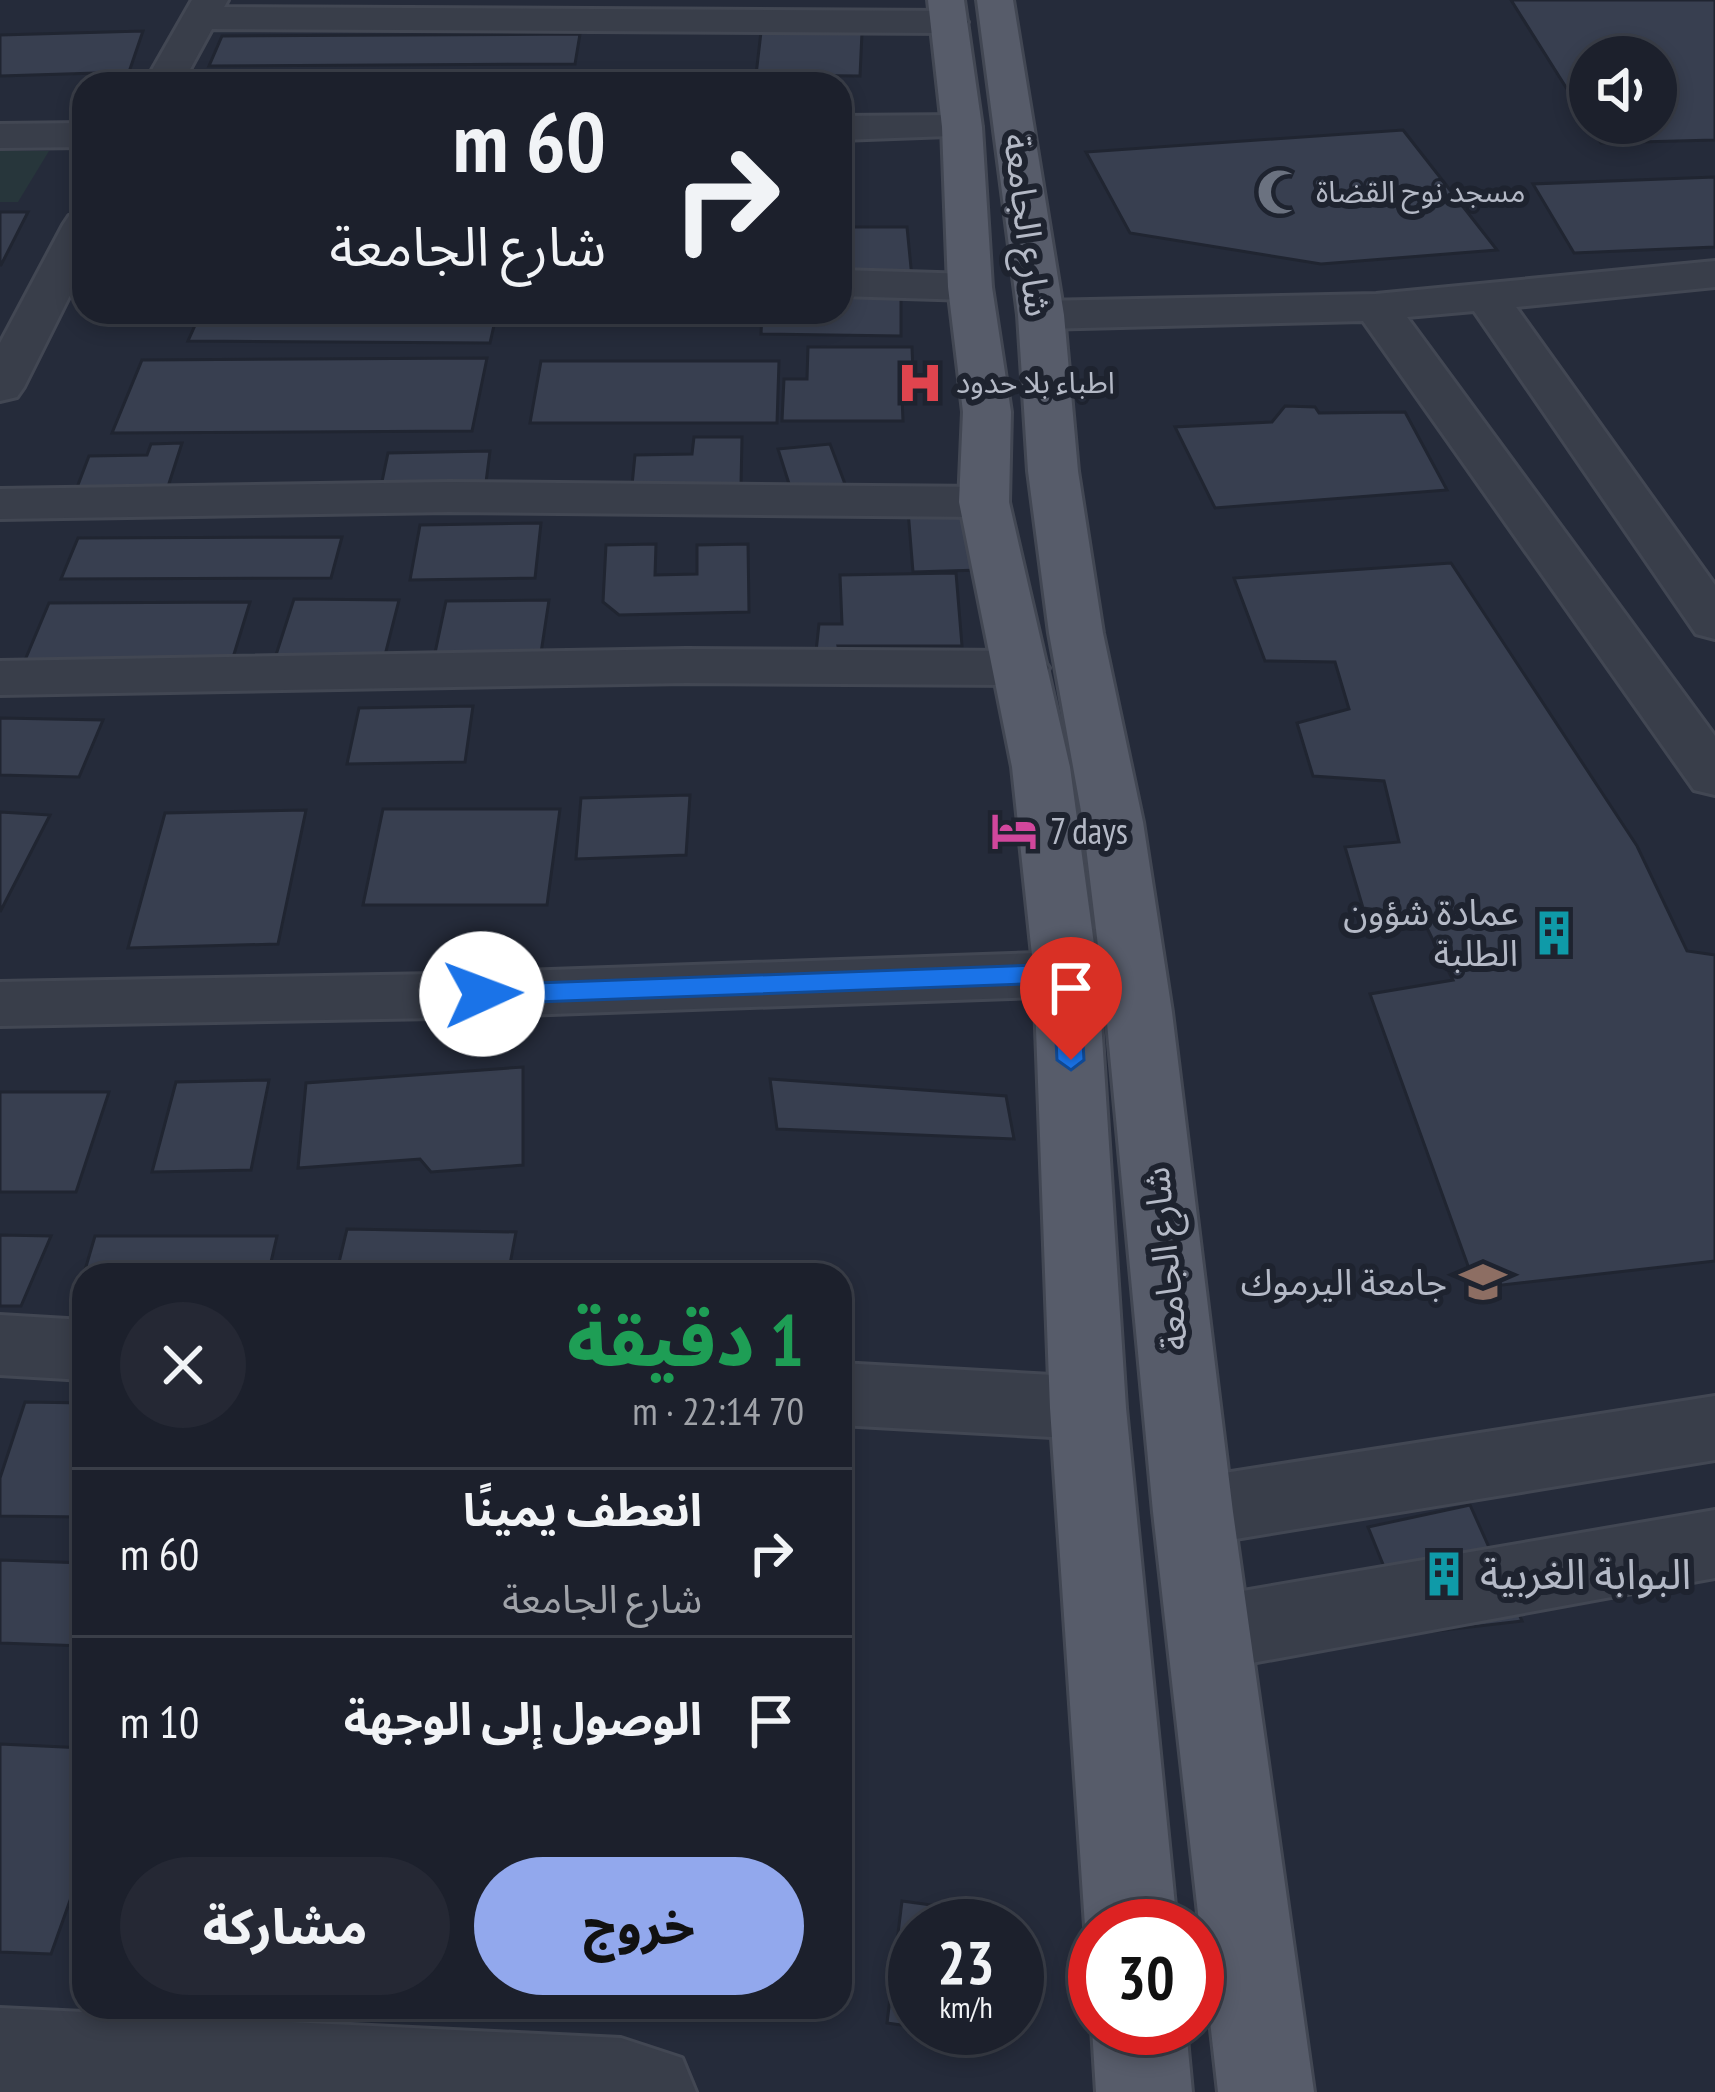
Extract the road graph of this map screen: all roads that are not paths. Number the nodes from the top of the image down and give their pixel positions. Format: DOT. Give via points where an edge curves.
graph roads {
  1 [pos="964,7"];
  2 [pos="205,9"];
  3 [pos="170,72"];
  4 [pos="852,128"];
  5 [pos="962,128"];
  6 [pos="72,135"];
  7 [pos="0,136"];
  8 [pos="1715,274"];
  9 [pos="0,281"];
  10 [pos="68,281"];
  11 [pos="852,283"];
  12 [pos="970,287"];
  13 [pos="1486,296"];
  14 [pos="1376,307"];
  15 [pos="1041,315"];
  16 [pos="0,387"];
  17 [pos="984,502"];
  18 [pos="0,504"];
  19 [pos="1713,618"];
  20 [pos="1021,668"];
  21 [pos="0,678"];
  22 [pos="1715,777"];
  23 [pos="1066,974"];
  24 [pos="0,1004"];
  25 [pos="0,1345"];
  26 [pos="72,1349"];
  27 [pos="852,1395"];
  28 [pos="1088,1408"];
  29 [pos="1715,1428"];
  30 [pos="1193,1512"];
  31 [pos="1715,1544"];
  32 [pos="1208,1634"];
  33 [pos="1129,1899"];
  34 [pos="0,2055"];
  35 [pos="1141,2055"];
  36 [pos="648,2092"];
  37 [pos="1144,2092"];
  38 [pos="1266,2092"];
  1 -- 2 [label="street"];
  1 -- 5 [label="main road, شارع الجامعة"];
  1 -- 15 [label="main road, شارع الجامعة"];
  2 -- 3 [label="street"];
  4 -- 5 [label="street"];
  5 -- 12 [label="main road, شارع الجامعة"];
  6 -- 7 [label="street"];
  8 -- 13 [label="street"];
  9 -- 10 [label="street"];
  10 -- 16 [label="street"];
  11 -- 12 [label="street"];
  12 -- 17 [label="main road, شارع الجامعة" via="987,412"];
  13 -- 14 [label="street"];
  13 -- 19 [label="street"];
  14 -- 15 [label="street"];
  14 -- 22 [label="street"];
  15 -- 30 [label="main road, شارع الجامعة" via="1053,471 1139,1012"];
  17 -- 18 [label="street" via="449,496"];
  17 -- 20 [label="main road, شارع الجامعة"];
  20 -- 21 [label="street"];
  20 -- 23 [label="main road, شارع الجامعة"];
  23 -- 24 [label="street"];
  23 -- 28 [label="main road, شارع الجامعة"];
  25 -- 26 [label="street"];
  27 -- 28 [label="street"];
  28 -- 33 [label="main road, شارع الجامعة"];
  29 -- 30 [label="street"];
  30 -- 32 [label="main road, شارع الجامعة"];
  31 -- 32 [label="street"];
  32 -- 38 [label="main road, شارع الجامعة"];
  34 -- 36 [label="street"];
  35 -- 37 [label="main road"];
}
